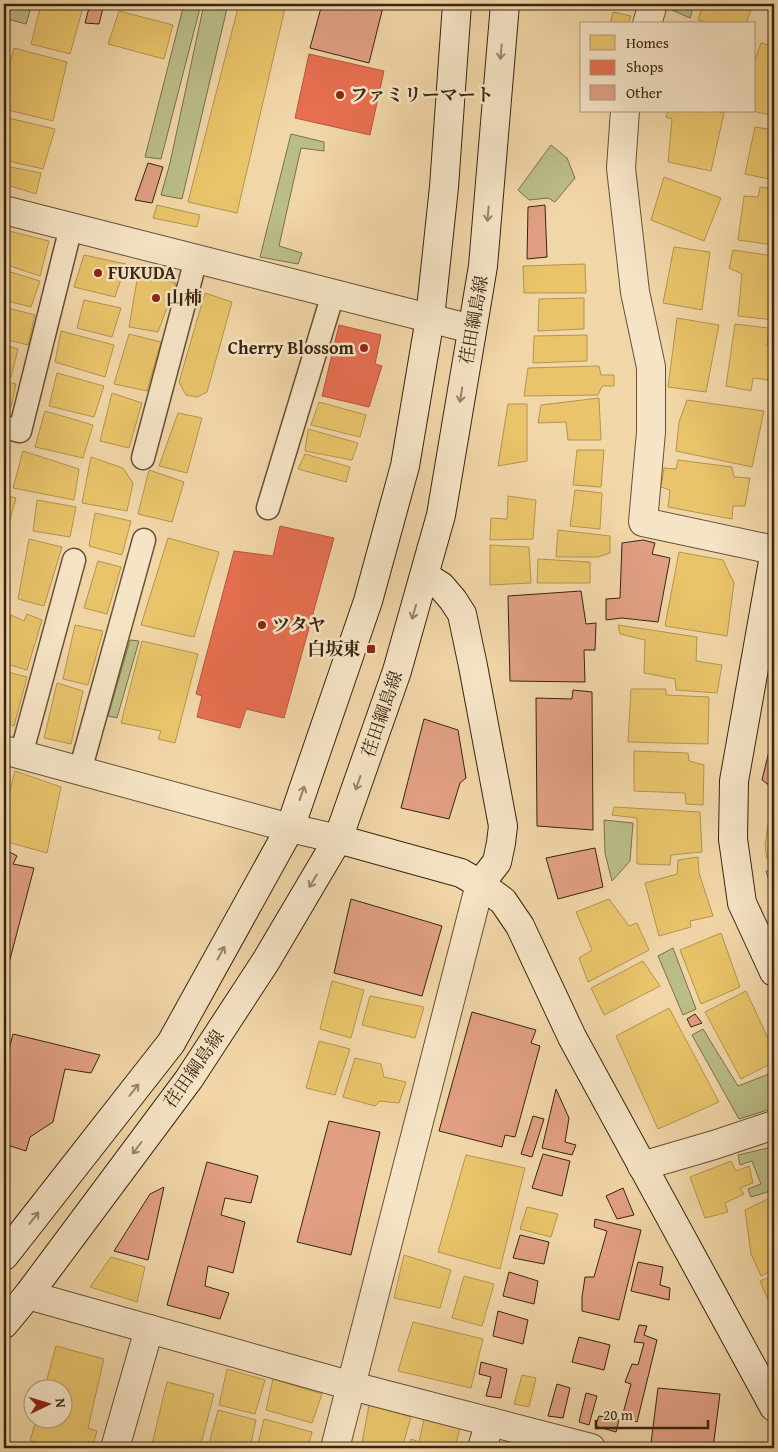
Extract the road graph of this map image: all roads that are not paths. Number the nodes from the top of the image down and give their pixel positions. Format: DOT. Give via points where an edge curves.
graph roads {
  1 [pos="457,4"];
  2 [pos="505,4"];
  3 [pos="652,4"];
  4 [pos="648,22"];
  5 [pos="625,112"];
  6 [pos="4,210"];
  7 [pos="71,227"];
  8 [pos="196,259"];
  9 [pos="333,294"];
  10 [pos="430,318"];
  11 [pos="472,329"];
  12 [pos="4,427"];
  13 [pos="143,458"];
  14 [pos="268,508"];
  15 [pos="144,540"];
  16 [pos="774,550"];
  17 [pos="774,556"];
  18 [pos="74,560"];
  19 [pos="425,576"];
  20 [pos="12,753"];
  21 [pos="80,771"];
  22 [pos="290,828"];
  23 [pos="338,839"];
  24 [pos="480,884"];
  25 [pos="774,972"];
  26 [pos="774,1125"];
  27 [pos="642,1166"];
  28 [pos="4,1256"];
  29 [pos="28,1295"];
  30 [pos="4,1324"];
  31 [pos="149,1329"];
  32 [pos="352,1386"];
  33 [pos="774,1407"];
  34 [pos="490,1422"];
  35 [pos="115,1448"];
  36 [pos="335,1448"];
  37 [pos="482,1448"];
  38 [pos="591,1448"];
  1 -- 10 [label="street, 荏田綱島線" via="444,188"];
  2 -- 11 [label="street, 荏田綱島線, one-way" via="483,266"];
  3 -- 4 [label="street"];
  5 -- 16 [label="street" via="621,168 635,292 651,367 651,432 643,522"];
  6 -- 7 [label="street"];
  7 -- 8 [label="street"];
  7 -- 12 [label="lane" via="20,431"];
  8 -- 9 [label="street"];
  8 -- 13 [label="lane"];
  9 -- 10 [label="street"];
  9 -- 14 [label="lane"];
  10 -- 11 [label="street"];
  22 -- 10 [label="street, 荏田綱島線, one-way" via="373,583 405,466"];
  11 -- 19 [label="street, 荏田綱島線, one-way" via="441,515"];
  15 -- 21 [label="lane"];
  17 -- 25 [label="street" via="734,781 733,840 742,903"];
  18 -- 20 [label="lane"];
  19 -- 23 [label="street, 荏田綱島線, one-way" via="397,671"];
  19 -- 24 [label="street" via="441,586 462,614 503,826 497,862"];
  20 -- 21 [label="street"];
  21 -- 22 [label="street"];
  22 -- 23 [label="street"];
  28 -- 22 [label="street, 荏田綱島線, one-way" via="171,1043"];
  23 -- 24 [label="street" via="461,874"];
  23 -- 29 [label="street, 荏田綱島線, one-way" via="266,961 189,1079"];
  24 -- 27 [label="street" via="503,902 520,926 572,1037"];
  24 -- 32 [label="street"];
  26 -- 27 [label="street"];
  27 -- 33 [label="street"];
  29 -- 30 [label="street, 荏田綱島線"];
  29 -- 31 [label="street"];
  31 -- 32 [label="street"];
  31 -- 35 [label="street"];
  32 -- 34 [label="street"];
  32 -- 36 [label="street"];
  34 -- 37 [label="street"];
  34 -- 38 [label="street"];
}
